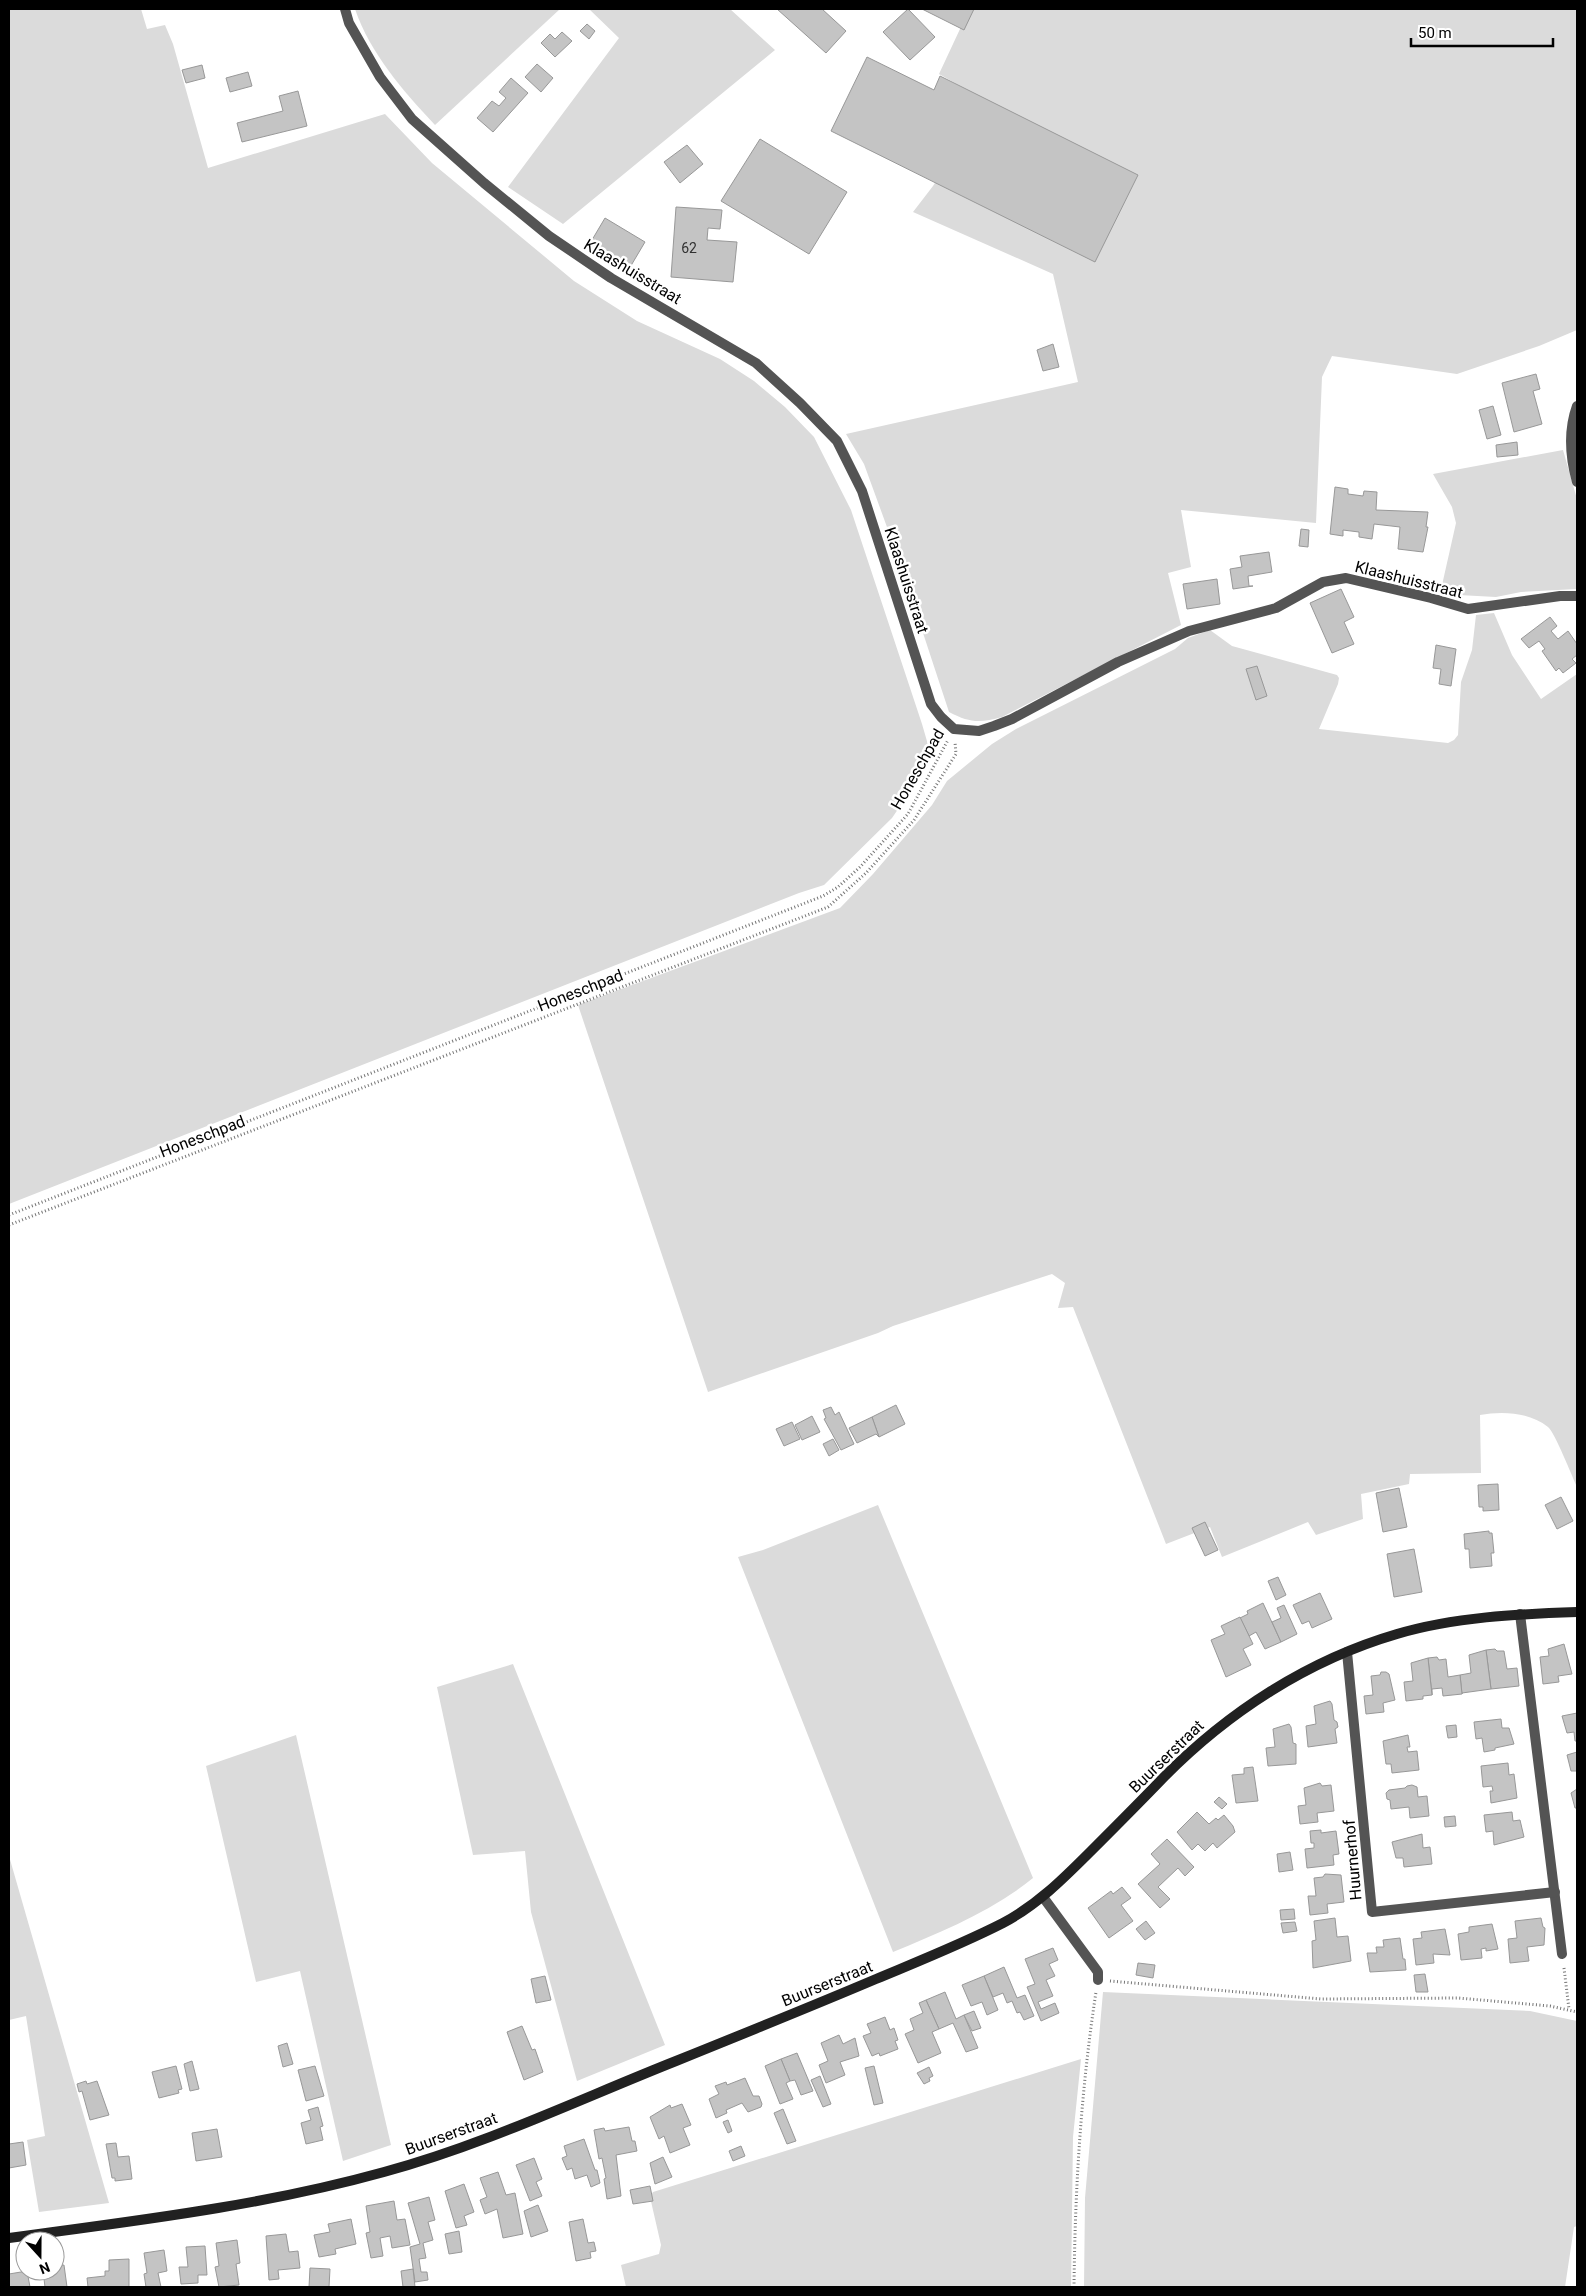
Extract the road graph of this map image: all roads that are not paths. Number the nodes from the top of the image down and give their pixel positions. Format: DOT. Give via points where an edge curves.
graph roads {
  1 [pos="345,9"];
  2 [pos="1577,406"];
  3 [pos="1577,482"];
  4 [pos="1577,596"];
  5 [pos="1577,1612"];
  6 [pos="1520,1614"];
  7 [pos="1347,1652"];
  8 [pos="1555,1892"];
  9 [pos="1043,1896"];
  10 [pos="1562,1954"];
  11 [pos="1098,1980"];
  12 [pos="9,2238"];
  1 -- 4 [label="street, Klaashuisstraat" via="349,23 380,77 412,119 484,183 549,236 611,278 756,363 837,441 862,491 932,704 954,729 979,731 1012,719 1118,662 1189,631 1276,608 1323,582 1346,578 1468,609"];
  2 -- 3 [label="street" via="1570,439"];
  5 -- 6 [label="main road, Buurserstraat"];
  6 -- 7 [label="main road, Buurserstraat" via="1465,1620 1398,1634"];
  6 -- 8 [label="street"];
  7 -- 8 [label="street, Huurnerhof" via="1372,1912"];
  7 -- 9 [label="main road, Buurserstraat" via="1264,1695 1195,1746"];
  8 -- 10 [label="street"];
  9 -- 11 [label="street" via="1098,1972"];
  9 -- 12 [label="main road, Buurserstraat" via="1005,1922 947,1949 457,2150 300,2193"];
}
